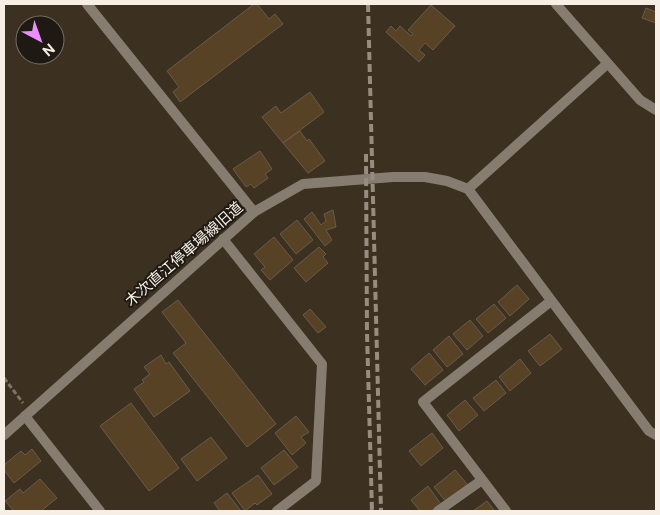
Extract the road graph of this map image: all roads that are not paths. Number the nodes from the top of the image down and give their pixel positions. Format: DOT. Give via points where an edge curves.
graph roads {
  1 [pos="87,4"];
  2 [pos="556,4"];
  3 [pos="607,64"];
  4 [pos="656,110"];
  5 [pos="468,188"];
  6 [pos="254,212"];
  7 [pos="223,239"];
  8 [pos="551,301"];
  9 [pos="28,414"];
  10 [pos="4,434"];
  11 [pos="656,435"];
  12 [pos="482,480"];
  13 [pos="100,511"];
  14 [pos="277,511"];
  15 [pos="438,511"];
  16 [pos="506,511"];
  1 -- 6 [label="street"];
  2 -- 3 [label="street"];
  3 -- 4 [label="street" via="640,100"];
  3 -- 5 [label="street"];
  5 -- 6 [label="street, 木次直江停車場線旧道" via="424,177 303,184"];
  5 -- 8 [label="street"];
  6 -- 7 [label="street, 木次直江停車場線旧道"];
  7 -- 9 [label="street, 木次直江停車場線旧道"];
  7 -- 14 [label="street" via="322,364 316,481"];
  8 -- 11 [label="street" via="649,431"];
  8 -- 12 [label="street" via="423,402"];
  9 -- 10 [label="street, 木次直江停車場線旧道"];
  9 -- 13 [label="street"];
  12 -- 15 [label="street"];
  12 -- 16 [label="street"];
}
